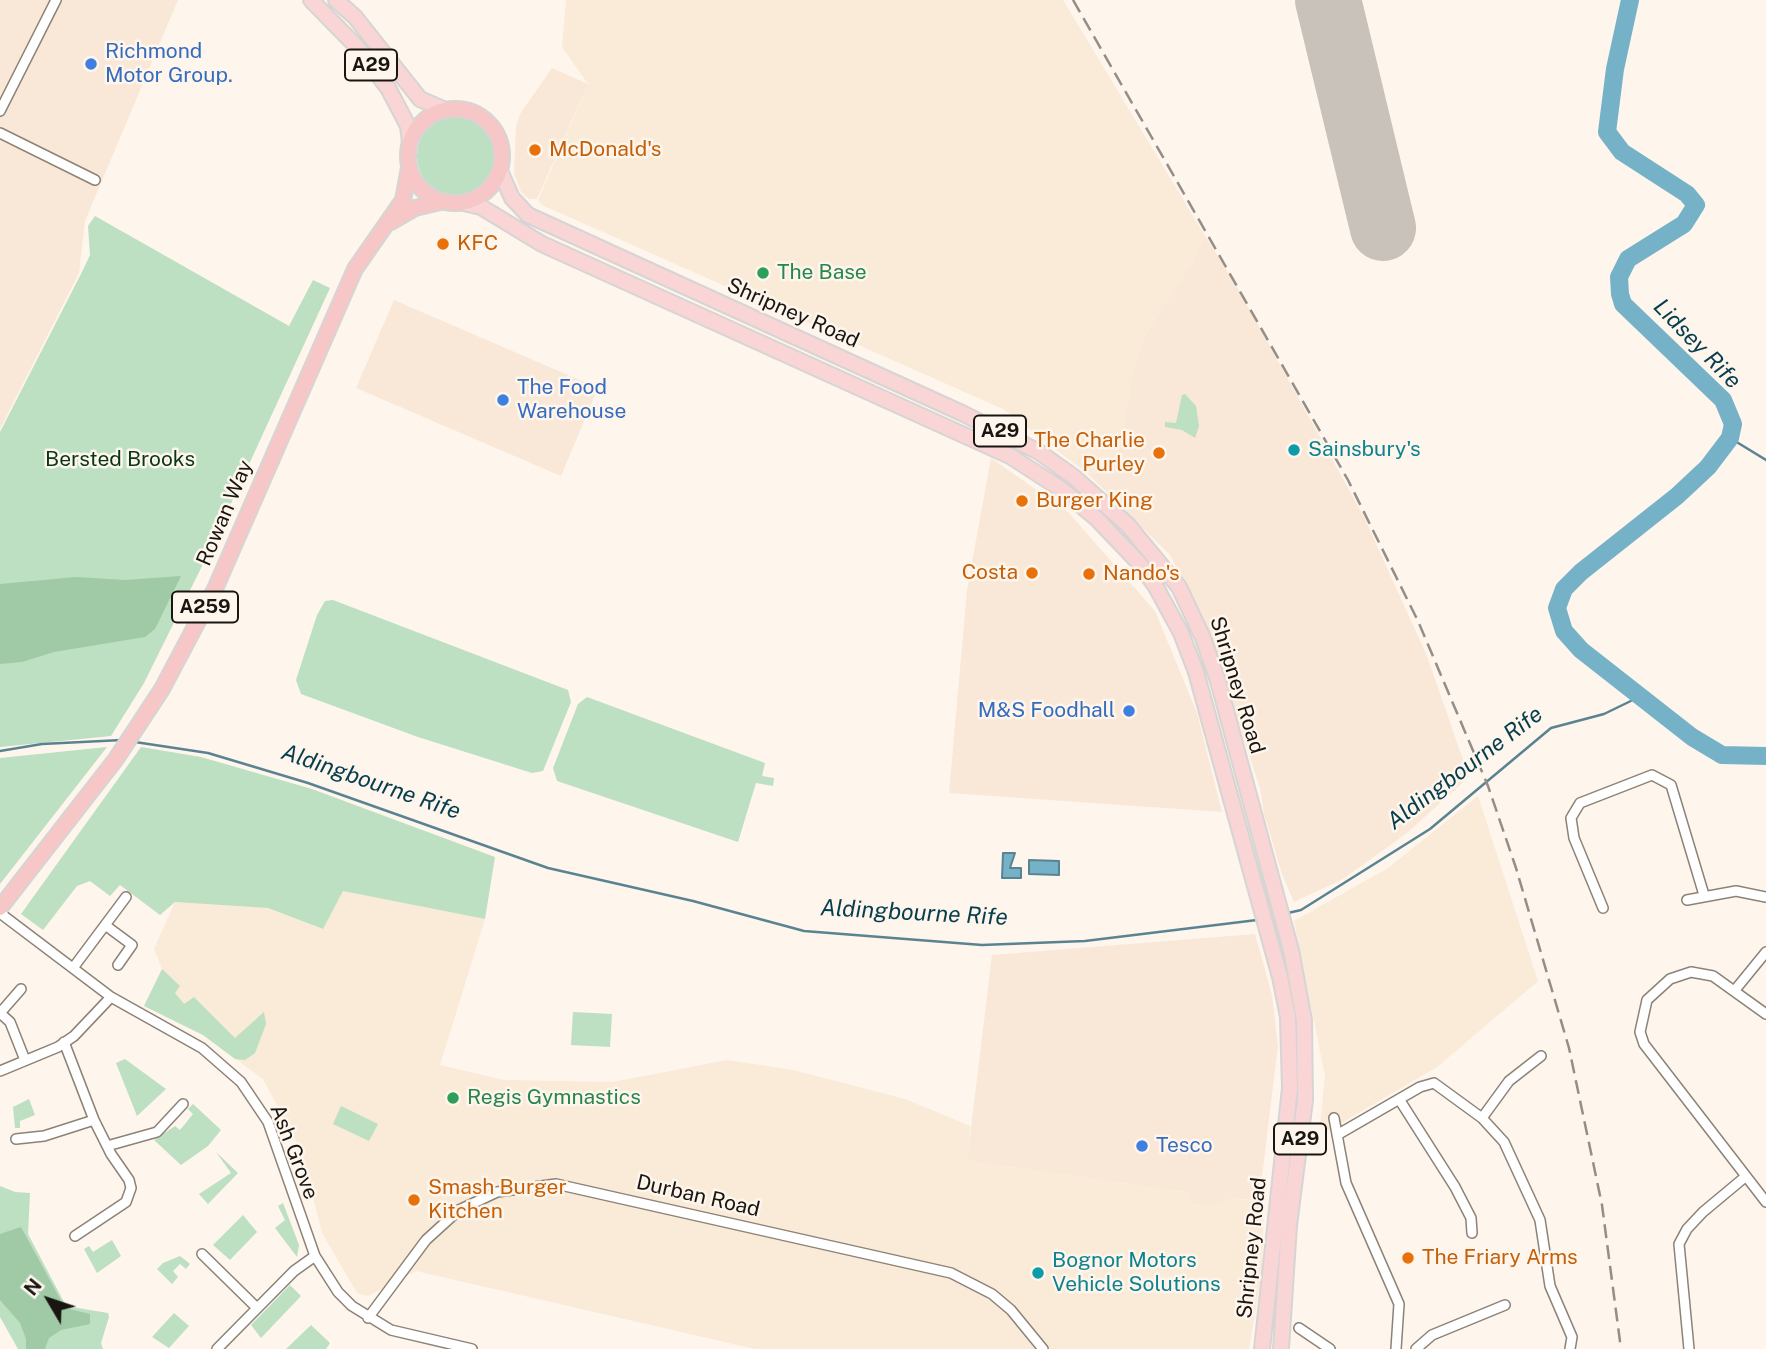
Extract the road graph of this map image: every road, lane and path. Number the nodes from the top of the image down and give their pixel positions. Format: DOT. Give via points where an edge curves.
graph roads {
  1 [pos="55,0"];
  2 [pos="311,0"];
  3 [pos="337,0"];
  4 [pos="444,110"];
  5 [pos="0,111"];
  6 [pos="0,133"];
  7 [pos="410,143"];
  8 [pos="409,168"];
  9 [pos="500,171"];
  10 [pos="95,180"];
  11 [pos="440,202"];
  12 [pos="464,203"];
  13 [pos="390,223"];
  14 [pos="1704,895"];
  15 [pos="126,897"];
  16 [pos="1766,897"];
  17 [pos="1687,901"];
  18 [pos="1603,908"];
  19 [pos="0,910"];
  20 [pos="105,925"];
  21 [pos="1766,952"];
  22 [pos="118,965"];
  23 [pos="73,968"];
  24 [pos="21,989"];
  25 [pos="1735,990"];
  26 [pos="111,997"];
  27 [pos="0,1013"];
  28 [pos="1766,1014"];
  29 [pos="64,1042"];
  30 [pos="1541,1056"];
  31 [pos="25,1060"];
  32 [pos="0,1071"];
  33 [pos="1399,1099"];
  34 [pos="183,1104"];
  35 [pos="1334,1118"];
  36 [pos="1482,1118"];
  37 [pos="94,1120"];
  38 [pos="1337,1135"];
  39 [pos="16,1139"];
  40 [pos="107,1146"];
  41 [pos="1745,1177"];
  42 [pos="1766,1202"];
  43 [pos="1472,1233"];
  44 [pos="75,1236"];
  45 [pos="202,1254"];
  46 [pos="315,1256"];
  47 [pos="1505,1306"];
  48 [pos="257,1308"];
  49 [pos="368,1318"];
  50 [pos="1299,1328"];
  51 [pos="434,1345"];
  52 [pos="217,1349"];
  53 [pos="472,1349"];
  54 [pos="1043,1349"];
  55 [pos="1262,1349"];
  56 [pos="1281,1349"];
  57 [pos="1330,1349"];
  58 [pos="1398,1349"];
  59 [pos="1416,1349"];
  60 [pos="1570,1349"];
  61 [pos="1689,1349"];
  1 -- 5 [label="street"];
  2 -- 7 [label="main road, A29" via="356,46 388,88 408,126"];
  3 -- 4 [label="main road, A29" via="419,99"];
  4 -- 7 [label="highway" via="423,122"];
  4 -- 9 [label="highway" via="469,111 493,128 503,156"];
  6 -- 10 [label="street"];
  7 -- 8 [label="highway"];
  8 -- 11 [label="highway" via="421,188"];
  8 -- 13 [label="highway, Rowan Way / A259" via="403,200"];
  9 -- 12 [label="highway" via="486,192"];
  9 -- 56 [label="main road, Shripney Road / A29" via="512,198 528,215 1004,433 1074,477 1165,567 1203,638 1286,930 1304,1020 1305,1100 1289,1225"];
  11 -- 12 [label="highway"];
  11 -- 13 [label="highway, Rowan Way / A259" via="415,208"];
  12 -- 55 [label="main road, Shripney Road / A29" via="489,212 542,244 983,442 1043,476 1096,518 1139,563 1170,608 1196,672 1288,1017 1291,1077"];
  13 -- 19 [label="highway, Rowan Way / A259" via="355,269 215,589 141,724"];
  14 -- 16 [label="street" via="1736,891"];
  14 -- 17 [label="street"];
  14 -- 18 [label="street" via="1671,785 1652,775 1580,803 1571,818 1574,838"];
  15 -- 20 [label="street"];
  19 -- 23 [label="street, Ash Grove"];
  20 -- 22 [label="street" via="131,945"];
  20 -- 23 [label="street"];
  21 -- 25 [label="street"];
  23 -- 26 [label="street, Ash Grove"];
  24 -- 27 [label="street"];
  25 -- 28 [label="street"];
  25 -- 41 [label="street" via="1701,973 1670,979 1647,1000 1640,1032 1644,1044"];
  26 -- 29 [label="street"];
  26 -- 46 [label="street, Ash Grove" via="202,1048 241,1082 268,1122"];
  27 -- 31 [label="street" via="10,1022"];
  29 -- 31 [label="street"];
  29 -- 37 [label="street"];
  30 -- 36 [label="street" via="1509,1081"];
  31 -- 32 [label="street"];
  33 -- 36 [label="street" via="1434,1083"];
  33 -- 38 [label="street"];
  33 -- 43 [label="street" via="1455,1187 1471,1217"];
  34 -- 40 [label="street" via="157,1132"];
  35 -- 38 [label="street"];
  36 -- 60 [label="street" via="1504,1142 1540,1220 1553,1301 1572,1337"];
  37 -- 39 [label="street" via="44,1136"];
  37 -- 40 [label="street"];
  38 -- 58 [label="street" via="1346,1183 1399,1304"];
  40 -- 44 [label="street" via="130,1180 130,1196"];
  41 -- 42 [label="street"];
  41 -- 61 [label="street" via="1703,1212 1679,1244"];
  45 -- 48 [label="street"];
  46 -- 48 [label="street"];
  46 -- 49 [label="street, Ash Grove" via="338,1292"];
  47 -- 59 [label="street" via="1432,1335"];
  48 -- 52 [label="street"];
  49 -- 51 [label="street, Ash Grove"];
  49 -- 54 [label="street, Durban Road" via="426,1240 459,1210 497,1192 555,1184 951,1273 992,1294"];
  50 -- 57 [label="street"];
  51 -- 53 [label="street, Ash Grove"];
}
